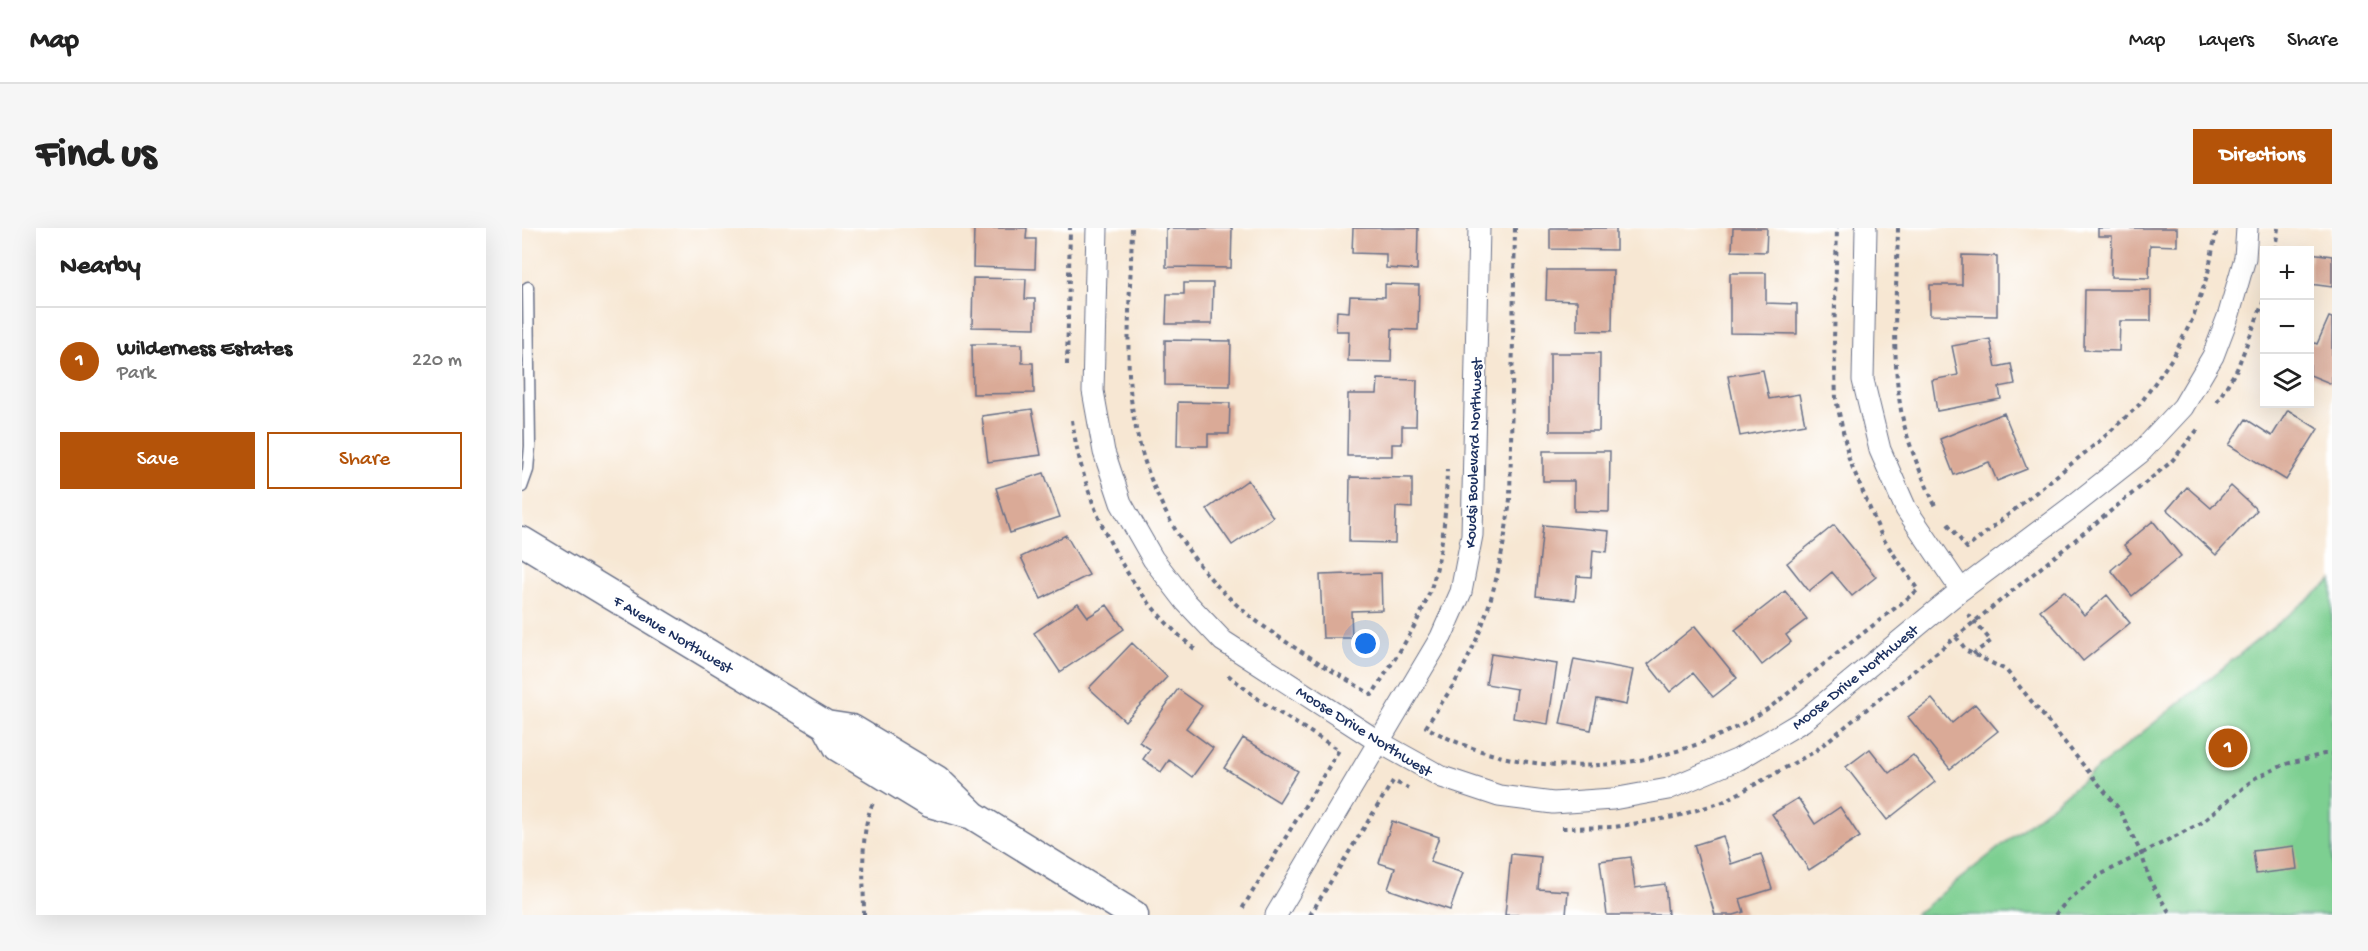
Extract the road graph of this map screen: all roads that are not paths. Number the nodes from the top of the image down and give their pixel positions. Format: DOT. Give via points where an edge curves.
graph roads {
  1 [pos="1097,228"];
  2 [pos="1479,228"];
  3 [pos="1866,228"];
  4 [pos="2247,228"];
  5 [pos="528,287"];
  6 [pos="522,487"];
  7 [pos="522,541"];
  8 [pos="1957,593"];
  9 [pos="1379,742"];
  10 [pos="1134,915"];
  11 [pos="1276,915"];
  1 -- 9 [label="street, Moose Drive Northwest" via="1093,391 1104,452 1121,503 1153,559 1222,641"];
  2 -- 9 [label="street, Koudsi Boulevard Northwest" via="1472,535 1461,592 1441,637"];
  3 -- 8 [label="street" via="1863,380 1880,450 1906,509"];
  4 -- 8 [label="street, Moose Drive Northwest" via="2245,258 2229,314 2213,356 2182,407 2140,453"];
  5 -- 6 [label="lane" via="530,446"];
  7 -- 10 [label="main road, F Avenue Northwest" via="826,725 852,729 937,780 974,816"];
  8 -- 9 [label="street, Moose Drive Northwest" via="1803,721 1739,759 1668,789 1613,799 1553,803 1499,796 1442,777"];
  9 -- 11 [label="street, Koudsi Boulevard Northwest"];
}
